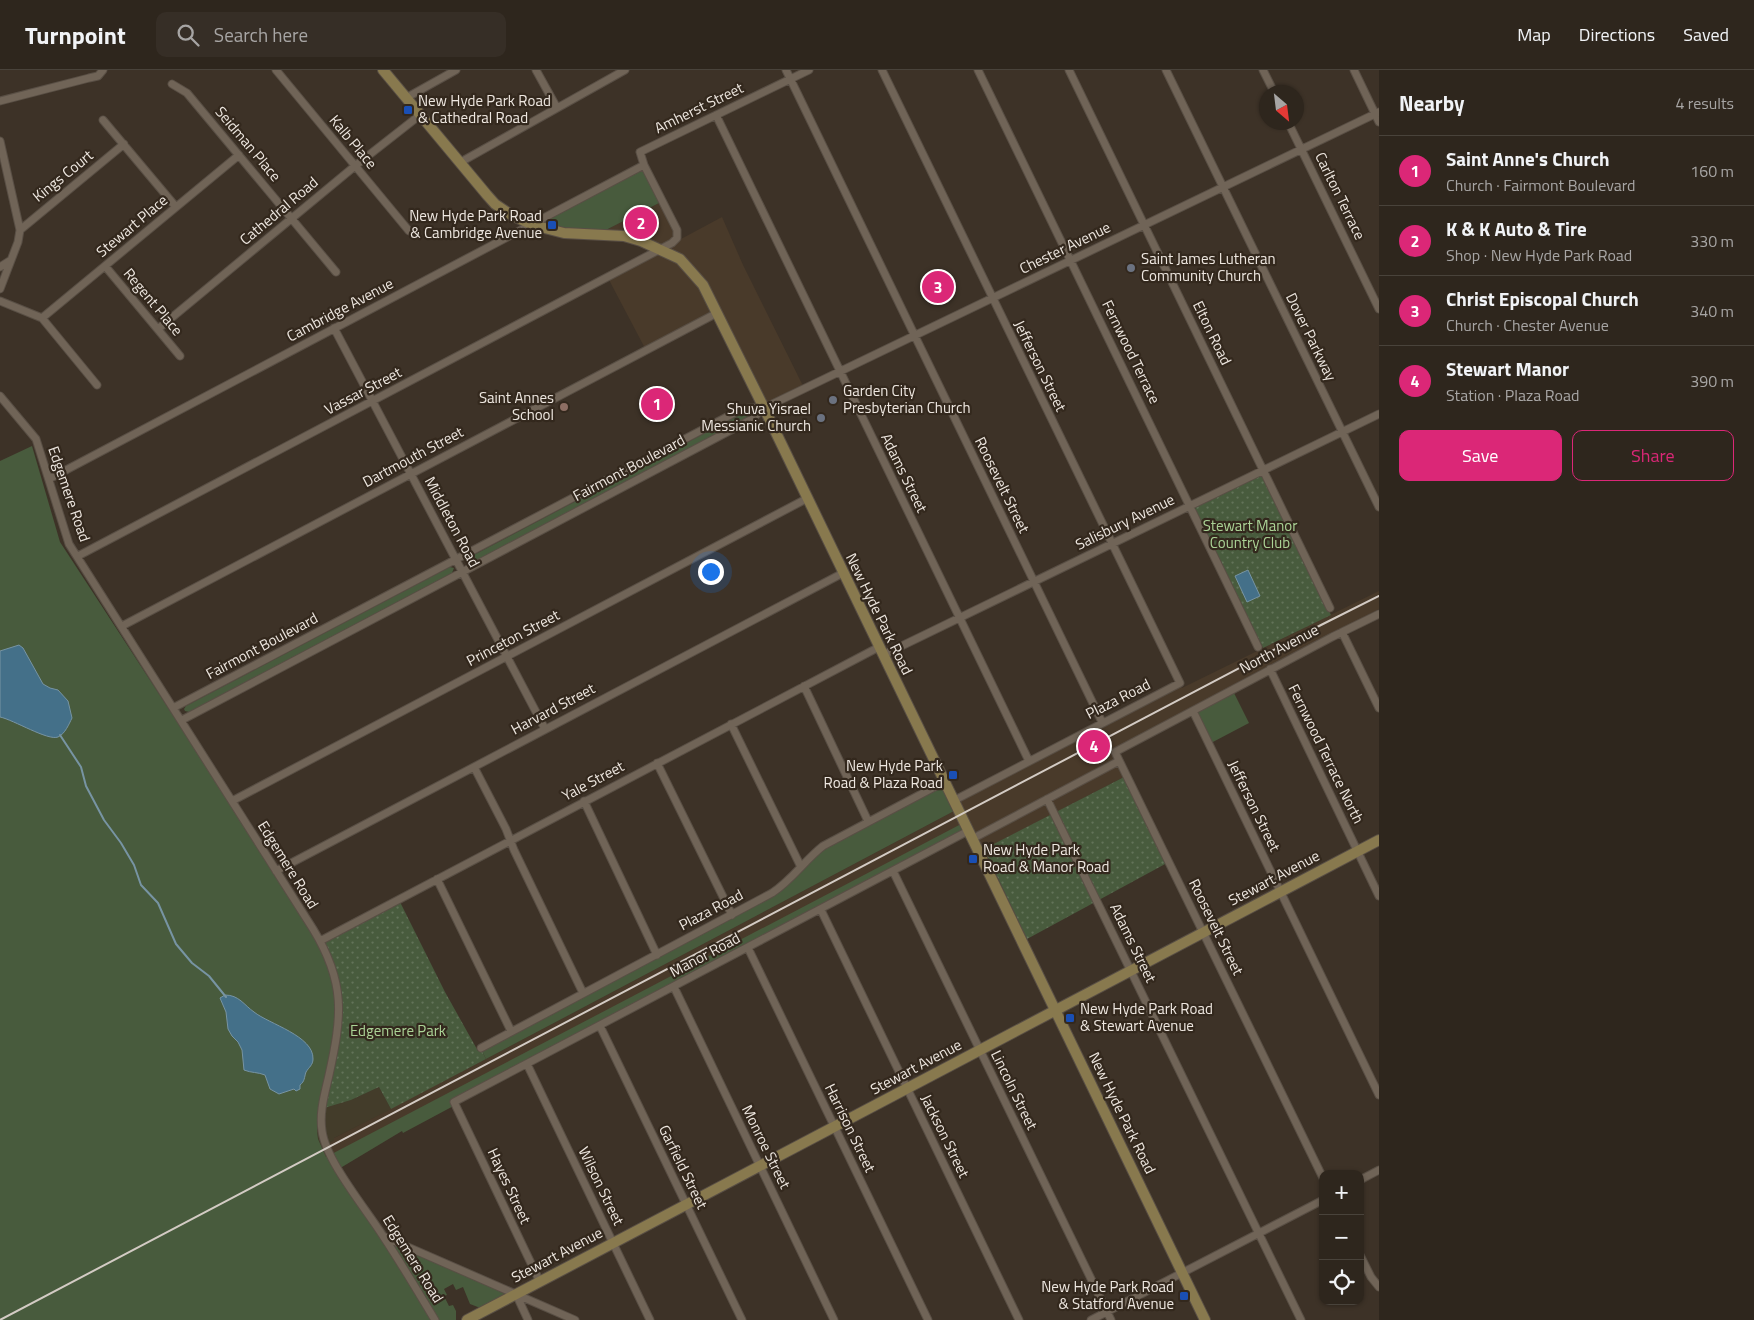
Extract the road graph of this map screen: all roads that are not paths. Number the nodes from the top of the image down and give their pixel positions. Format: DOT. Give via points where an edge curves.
graph roads {
  1 [pos="103,70"];
  2 [pos="276,70"];
  3 [pos="383,70"];
  4 [pos="456,70"];
  5 [pos="536,70"];
  6 [pos="625,70"];
  7 [pos="786,70"];
  8 [pos="809,70"];
  9 [pos="882,70"];
  10 [pos="978,70"];
  11 [pos="1069,70"];
  12 [pos="1166,70"];
  13 [pos="1263,70"];
  14 [pos="1354,70"];
  15 [pos="790,79"];
  16 [pos="172,84"];
  17 [pos="1270,85"];
  18 [pos="406,98"];
  19 [pos="0,100"];
  20 [pos="557,108"];
  21 [pos="1377,113"];
  22 [pos="420,115"];
  23 [pos="716,115"];
  24 [pos="103,120"];
  25 [pos="1379,122"];
  26 [pos="1292,130"];
  27 [pos="0,141"];
  28 [pos="124,144"];
  29 [pos="1302,150"];
  30 [pos="239,155"];
  31 [pos="459,163"];
  32 [pos="644,165"];
  33 [pos="355,166"];
  34 [pos="3,169"];
  35 [pos="1223,187"];
  36 [pos="176,207"];
  37 [pos="292,218"];
  38 [pos="533,224"];
  39 [pos="1145,225"];
  40 [pos="20,230"];
  41 [pos="409,231"];
  42 [pos="660,249"];
  43 [pos="11,260"];
  44 [pos="1071,261"];
  45 [pos="0,266"];
  46 [pos="105,266"];
  47 [pos="336,272"];
  48 [pos="0,289"];
  49 [pos="992,298"];
  50 [pos="0,302"];
  51 [pos="1379,309"];
  52 [pos="717,313"];
  53 [pos="42,318"];
  54 [pos="334,328"];
  55 [pos="158,329"];
  56 [pos="914,336"];
  57 [pos="180,356"];
  58 [pos="840,372"];
  59 [pos="97,385"];
  60 [pos="0,396"];
  61 [pos="372,401"];
  62 [pos="764,408"];
  63 [pos="1379,414"];
  64 [pos="1342,432"];
  65 [pos="1264,470"];
  66 [pos="411,474"];
  67 [pos="49,479"];
  68 [pos="806,499"];
  69 [pos="1190,505"];
  70 [pos="1379,507"];
  71 [pos="1111,543"];
  72 [pos="78,556"];
  73 [pos="456,559"];
  74 [pos="462,572"];
  75 [pos="843,573"];
  76 [pos="1033,581"];
  77 [pos="1330,608"];
  78 [pos="1379,614"];
  79 [pos="959,617"];
  80 [pos="122,626"];
  81 [pos="1342,632"];
  82 [pos="1258,647"];
  83 [pos="881,651"];
  84 [pos="507,657"];
  85 [pos="1270,669"];
  86 [pos="1175,673"];
  87 [pos="804,686"];
  88 [pos="174,708"];
  89 [pos="1379,708"];
  90 [pos="1193,711"];
  91 [pos="182,720"];
  92 [pos="1102,722"];
  93 [pos="730,724"];
  94 [pos="545,729"];
  95 [pos="1029,761"];
  96 [pos="1119,761"];
  97 [pos="657,763"];
  98 [pos="474,767"];
  99 [pos="944,782"];
  100 [pos="1047,799"];
  101 [pos="232,801"];
  102 [pos="584,801"];
  103 [pos="953,801"];
  104 [pos="868,821"];
  105 [pos="970,835"];
  106 [pos="510,840"];
  107 [pos="1379,840"];
  108 [pos="1358,851"];
  109 [pos="801,867"];
  110 [pos="276,871"];
  111 [pos="893,872"];
  112 [pos="437,878"];
  113 [pos="1281,892"];
  114 [pos="1379,896"];
  115 [pos="821,910"];
  116 [pos="732,915"];
  117 [pos="1204,933"];
  118 [pos="320,941"];
  119 [pos="748,948"];
  120 [pos="657,955"];
  121 [pos="1131,971"];
  122 [pos="674,987"];
  123 [pos="583,993"];
  124 [pos="1055,1010"];
  125 [pos="600,1026"];
  126 [pos="511,1031"];
  127 [pos="481,1048"];
  128 [pos="980,1050"];
  129 [pos="527,1064"];
  130 [pos="907,1088"];
  131 [pos="1379,1095"];
  132 [pos="454,1102"];
  133 [pos="834,1127"];
  134 [pos="760,1166"];
  135 [pos="1319,1170"];
  136 [pos="1379,1170"];
  137 [pos="1364,1178"];
  138 [pos="1319,1202"];
  139 [pos="686,1205"];
  140 [pos="1258,1234"];
  141 [pos="384,1237"];
  142 [pos="613,1242"];
  143 [pos="1362,1260"];
  144 [pos="1183,1273"];
  145 [pos="540,1282"];
  146 [pos="1379,1287"];
  147 [pos="516,1294"];
  148 [pos="1107,1312"];
  149 [pos="435,1320"];
  150 [pos="467,1320"];
  151 [pos="528,1320"];
  152 [pos="575,1320"];
  153 [pos="650,1320"];
  154 [pos="742,1320"];
  155 [pos="834,1320"];
  156 [pos="928,1320"];
  157 [pos="1019,1320"];
  158 [pos="1091,1320"];
  159 [pos="1110,1320"];
  160 [pos="1206,1320"];
  161 [pos="1301,1320"];
  1 -- 19 [label="street" via="98,76"];
  2 -- 33 [label="street, Kalb Place"];
  3 -- 18 [label="main road, New Hyde Park Road"];
  4 -- 18 [label="street"];
  5 -- 20 [label="street"];
  6 -- 20 [label="street"];
  7 -- 15 [label="street, Roosevelt Street"];
  8 -- 15 [label="street, Amherst Street"];
  9 -- 49 [label="street, Jefferson Street"];
  10 -- 44 [label="street, Fernwood Terrace"];
  11 -- 39 [label="street, Elton Road"];
  12 -- 35 [label="street, Dover Parkway"];
  13 -- 17 [label="street"];
  14 -- 21 [label="street"];
  15 -- 23 [label="street, Amherst Street"];
  15 -- 56 [label="street, Roosevelt Street"];
  16 -- 30 [label="street, Seidman Place" via="187,93"];
  18 -- 22 [label="main road, New Hyde Park Road"];
  20 -- 31 [label="street"];
  21 -- 25 [label="street"];
  21 -- 29 [label="street, Chester Avenue"];
  22 -- 31 [label="main road, New Hyde Park Road"];
  22 -- 33 [label="street, Cathedral Road"];
  23 -- 32 [label="street, Amherst Street" via="640,152"];
  23 -- 58 [label="street, Adams Street"];
  24 -- 28 [label="street"];
  26 -- 29 [label="street, Carlton Terrace"];
  27 -- 34 [label="street"];
  28 -- 36 [label="street"];
  28 -- 40 [label="street, Kings Court"];
  29 -- 35 [label="street, Chester Avenue"];
  29 -- 51 [label="street, Carlton Terrace"];
  30 -- 36 [label="street, Stewart Place"];
  30 -- 37 [label="street, Seidman Place"];
  31 -- 38 [label="main road, New Hyde Park Road" via="495,204"];
  32 -- 38 [label="street, Cambridge Avenue"];
  32 -- 42 [label="street, Vassar Street" via="677,230 677,238"];
  33 -- 37 [label="street, Cathedral Road"];
  33 -- 41 [label="street, Kalb Place"];
  34 -- 40 [label="street"];
  35 -- 39 [label="street, Chester Avenue"];
  35 -- 64 [label="street, Dover Parkway"];
  36 -- 46 [label="street, Stewart Place"];
  37 -- 47 [label="street, Seidman Place"];
  37 -- 55 [label="street, Cathedral Road"];
  38 -- 42 [label="main road, New Hyde Park Road" via="564,233 624,236"];
  38 -- 54 [label="street, Cambridge Avenue"];
  39 -- 44 [label="street, Chester Avenue"];
  39 -- 65 [label="street, Elton Road"];
  40 -- 43 [label="street"];
  42 -- 52 [label="main road, New Hyde Park Road" via="680,259 690,269"];
  42 -- 61 [label="street, Vassar Street"];
  43 -- 45 [label="street"];
  43 -- 48 [label="street"];
  44 -- 49 [label="street, Chester Avenue"];
  44 -- 69 [label="street, Fernwood Terrace"];
  46 -- 53 [label="street, Stewart Place"];
  46 -- 55 [label="street, Regent Place"];
  49 -- 56 [label="street, Chester Avenue"];
  49 -- 71 [label="street, Jefferson Street"];
  50 -- 53 [label="street"];
  52 -- 62 [label="main road, New Hyde Park Road"];
  52 -- 66 [label="street, Dartmouth Street"];
  53 -- 59 [label="street"];
  54 -- 61 [label="street, Middleton Road"];
  54 -- 67 [label="street, Cambridge Avenue"];
  55 -- 57 [label="street, Regent Place"];
  56 -- 58 [label="street, Chester Avenue"];
  56 -- 76 [label="street, Roosevelt Street"];
  58 -- 62 [label="street, Chester Avenue"];
  58 -- 79 [label="street, Adams Street"];
  60 -- 67 [label="street, Edgemere Road" via="36,439"];
  61 -- 66 [label="street, Middleton Road"];
  61 -- 72 [label="street, Vassar Street"];
  62 -- 68 [label="main road, New Hyde Park Road"];
  62 -- 73 [label="street, Fairmont Boulevard" via="740,410"];
  62 -- 74 [label="street, Fairmont Boulevard" via="752,419"];
  63 -- 64 [label="street, Salisbury Avenue"];
  64 -- 65 [label="street, Salisbury Avenue"];
  64 -- 70 [label="street, Dover Parkway"];
  65 -- 69 [label="street, Salisbury Avenue"];
  65 -- 77 [label="street, Elton Road"];
  66 -- 73 [label="street, Middleton Road"];
  66 -- 80 [label="street, Dartmouth Street"];
  67 -- 72 [label="street, Edgemere Road" via="68,539"];
  68 -- 75 [label="main road, New Hyde Park Road"];
  68 -- 84 [label="street, Princeton Street"];
  69 -- 71 [label="street, Salisbury Avenue"];
  69 -- 82 [label="street, Fernwood Terrace"];
  71 -- 76 [label="street, Salisbury Avenue"];
  71 -- 86 [label="street, Jefferson Street"];
  72 -- 80 [label="street, Edgemere Road"];
  73 -- 74 [label="street, Middleton Road"];
  73 -- 88 [label="street, Fairmont Boulevard"];
  74 -- 84 [label="street, Middleton Road"];
  74 -- 91 [label="street, Fairmont Boulevard"];
  75 -- 83 [label="main road, New Hyde Park Road"];
  75 -- 94 [label="street, Harvard Street"];
  76 -- 79 [label="street, Salisbury Avenue"];
  76 -- 92 [label="street, Roosevelt Street"];
  78 -- 81 [label="street, North Avenue"];
  79 -- 83 [label="street, Salisbury Avenue"];
  79 -- 95 [label="street, Adams Street"];
  80 -- 88 [label="street, Edgemere Road"];
  81 -- 85 [label="street, North Avenue"];
  81 -- 89 [label="street"];
  83 -- 87 [label="street, Yale Street"];
  83 -- 99 [label="main road, New Hyde Park Road"];
  84 -- 94 [label="street, Middleton Road"];
  84 -- 101 [label="street, Princeton Street"];
  85 -- 90 [label="street, North Avenue"];
  85 -- 108 [label="street, Fernwood Terrace North"];
  86 -- 92 [label="street, Plaza Road" via="1180,683"];
  87 -- 93 [label="street, Yale Street"];
  87 -- 104 [label="street"];
  88 -- 91 [label="street, Edgemere Road"];
  90 -- 96 [label="street" via="1115,752"];
  90 -- 113 [label="street, Jefferson Street"];
  91 -- 101 [label="street, Edgemere Road"];
  92 -- 95 [label="street, Plaza Road"];
  93 -- 97 [label="street, Yale Street"];
  93 -- 109 [label="street"];
  94 -- 98 [label="street, Harvard Street"];
  95 -- 103 [label="street, Plaza Road"];
  96 -- 100 [label="street, Manor Road"];
  96 -- 117 [label="street, Roosevelt Street"];
  97 -- 102 [label="street, Yale Street"];
  97 -- 116 [label="street"];
  98 -- 106 [label="street"];
  98 -- 110 [label="street, Harvard Street"];
  99 -- 103 [label="main road, New Hyde Park Road"];
  99 -- 104 [label="street, Plaza Road"];
  100 -- 105 [label="street, Manor Road"];
  100 -- 121 [label="street, Adams Street"];
  101 -- 110 [label="street, Edgemere Road"];
  102 -- 106 [label="street, Yale Street"];
  102 -- 120 [label="street"];
  103 -- 105 [label="main road, New Hyde Park Road"];
  104 -- 109 [label="street, Plaza Road" via="823,846"];
  105 -- 111 [label="street, Manor Road"];
  105 -- 124 [label="main road, New Hyde Park Road"];
  106 -- 112 [label="street, Yale Street"];
  106 -- 123 [label="street"];
  107 -- 108 [label="main road, Stewart Avenue"];
  108 -- 113 [label="main road, Stewart Avenue"];
  108 -- 114 [label="street, Fernwood Terrace North"];
  109 -- 116 [label="street, Plaza Road" via="780,888"];
  110 -- 118 [label="street, Edgemere Road"];
  111 -- 115 [label="street, Manor Road"];
  111 -- 128 [label="street, Lincoln Street"];
  112 -- 118 [label="street, Yale Street"];
  112 -- 126 [label="street"];
  113 -- 117 [label="main road, Stewart Avenue"];
  113 -- 131 [label="street, Jefferson Street"];
  115 -- 119 [label="street, Manor Road"];
  115 -- 130 [label="street, Jackson Street"];
  116 -- 120 [label="street, Plaza Road"];
  117 -- 121 [label="main road, Stewart Avenue"];
  117 -- 135 [label="street, Roosevelt Street"];
  118 -- 141 [label="street, Edgemere Road" via="334,974 340,1004 338,1037 321,1114 324,1141 334,1164"];
  119 -- 122 [label="street, Manor Road"];
  119 -- 133 [label="street, Harrison Street"];
  120 -- 123 [label="street, Plaza Road"];
  121 -- 124 [label="main road, Stewart Avenue"];
  121 -- 140 [label="street, Adams Street"];
  122 -- 125 [label="street, Manor Road"];
  122 -- 134 [label="street, Monroe Street"];
  123 -- 126 [label="street, Plaza Road"];
  124 -- 128 [label="main road, Stewart Avenue"];
  124 -- 144 [label="main road, New Hyde Park Road"];
  125 -- 129 [label="street, Manor Road"];
  125 -- 139 [label="street, Garfield Street"];
  126 -- 127 [label="street, Plaza Road"];
  128 -- 130 [label="main road, Stewart Avenue"];
  128 -- 148 [label="street, Lincoln Street"];
  129 -- 132 [label="street, Manor Road"];
  129 -- 142 [label="street, Wilson Street"];
  130 -- 133 [label="main road, Stewart Avenue"];
  130 -- 157 [label="street, Jackson Street"];
  132 -- 145 [label="street, Hayes Street"];
  133 -- 134 [label="main road, Stewart Avenue"];
  133 -- 156 [label="street, Harrison Street"];
  134 -- 139 [label="main road, Stewart Avenue"];
  134 -- 155 [label="street, Monroe Street"];
  136 -- 137 [label="street"];
  138 -- 140 [label="street"];
  139 -- 142 [label="main road, Stewart Avenue"];
  139 -- 154 [label="street, Garfield Street"];
  140 -- 144 [label="street"];
  140 -- 161 [label="street, Adams Street"];
  141 -- 147 [label="street"];
  141 -- 149 [label="street, Edgemere Road"];
  142 -- 145 [label="main road, Stewart Avenue"];
  142 -- 153 [label="street, Wilson Street"];
  143 -- 146 [label="street"];
  144 -- 148 [label="street"];
  144 -- 160 [label="main road, New Hyde Park Road"];
  145 -- 147 [label="main road, Stewart Avenue"];
  147 -- 150 [label="main road, Stewart Avenue"];
  147 -- 151 [label="street"];
  147 -- 152 [label="street"];
  148 -- 158 [label="street"];
  148 -- 159 [label="street, Lincoln Street"];
}
